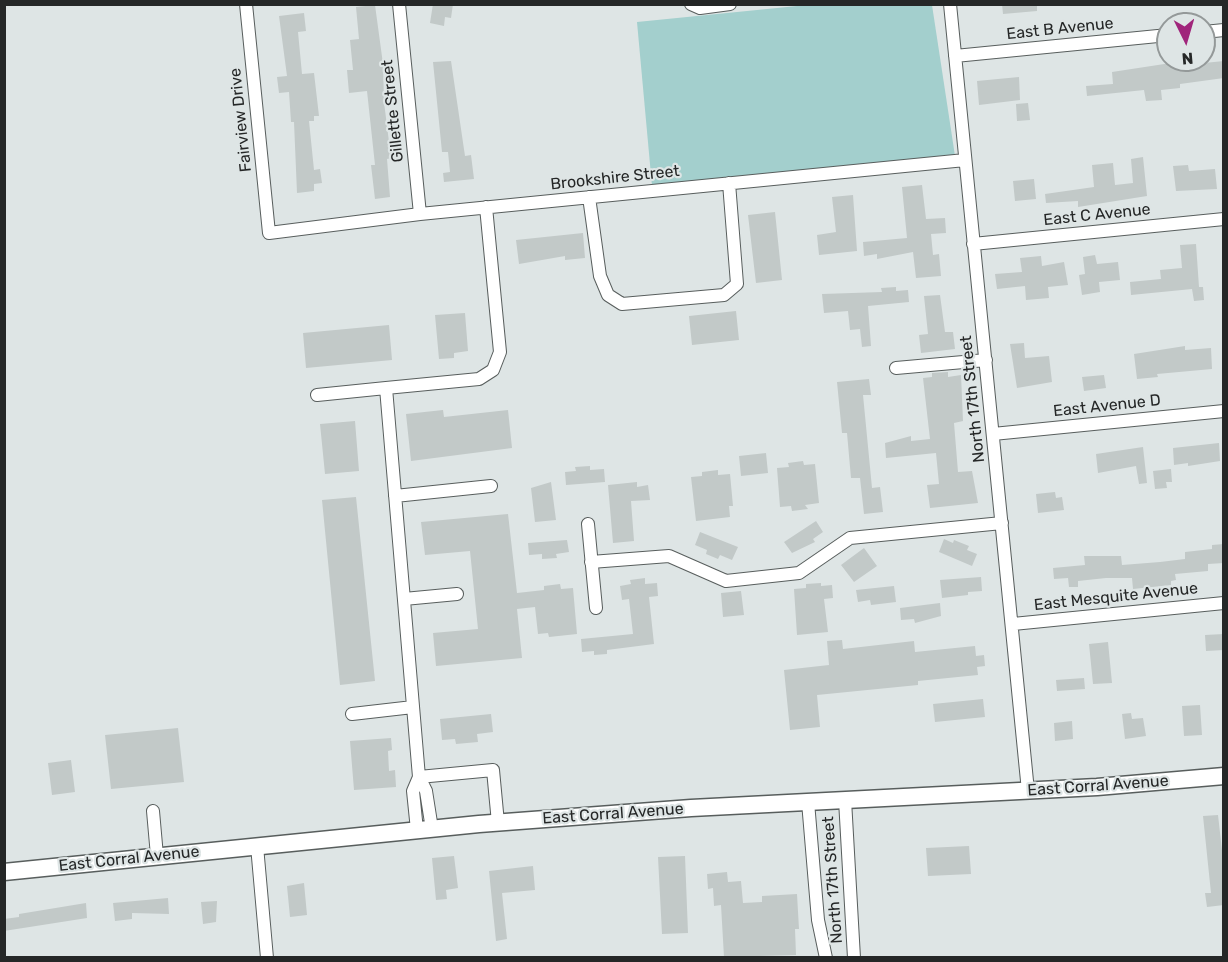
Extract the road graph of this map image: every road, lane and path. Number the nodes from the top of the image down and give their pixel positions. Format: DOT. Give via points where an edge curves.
graph roads {
  1 [pos="246,4"];
  2 [pos="399,4"];
  3 [pos="691,4"];
  4 [pos="730,4"];
  5 [pos="950,4"];
  6 [pos="1156,36"];
  7 [pos="955,56"];
  8 [pos="965,160"];
  9 [pos="729,183"];
  10 [pos="589,197"];
  11 [pos="486,207"];
  12 [pos="420,214"];
  13 [pos="1224,219"];
  14 [pos="269,232"];
  15 [pos="973,244"];
  16 [pos="986,360"];
  17 [pos="896,368"];
  18 [pos="386,388"];
  19 [pos="317,395"];
  20 [pos="1224,411"];
  21 [pos="993,434"];
  22 [pos="491,486"];
  23 [pos="395,496"];
  24 [pos="1002,523"];
  25 [pos="588,524"];
  26 [pos="591,562"];
  27 [pos="457,594"];
  28 [pos="404,599"];
  29 [pos="1224,603"];
  30 [pos="596,608"];
  31 [pos="1013,624"];
  32 [pos="413,707"];
  33 [pos="352,714"];
  34 [pos="1224,776"];
  35 [pos="419,777"];
  36 [pos="1028,790"];
  37 [pos="844,800"];
  38 [pos="808,802"];
  39 [pos="153,811"];
  40 [pos="498,823"];
  41 [pos="425,830"];
  42 [pos="257,846"];
  43 [pos="157,856"];
  44 [pos="4,872"];
  45 [pos="267,957"];
  46 [pos="826,957"];
  47 [pos="854,957"];
  1 -- 14 [label="street, Fairview Drive"];
  2 -- 12 [label="street, Gillette Street"];
  3 -- 4 [label="street" via="700,8"];
  5 -- 7 [label="street, North 17th Street"];
  6 -- 7 [label="street, East B Avenue"];
  7 -- 8 [label="street, North 17th Street"];
  8 -- 9 [label="street, Brookshire Street"];
  8 -- 15 [label="street, North 17th Street"];
  9 -- 10 [label="street, Brookshire Street"];
  9 -- 10 [label="street" via="737,284 724,295 622,304 608,295 600,276"];
  10 -- 11 [label="street, Brookshire Street"];
  11 -- 12 [label="street, Brookshire Street"];
  11 -- 18 [label="street" via="500,352 493,370 479,379"];
  12 -- 14 [label="street, Brookshire Street"];
  13 -- 15 [label="street, East C Avenue"];
  15 -- 16 [label="street, North 17th Street"];
  16 -- 17 [label="street"];
  16 -- 21 [label="street, North 17th Street"];
  18 -- 19 [label="street"];
  18 -- 23 [label="street"];
  20 -- 21 [label="street, East Avenue D"];
  21 -- 24 [label="street, North 17th Street"];
  22 -- 23 [label="street"];
  23 -- 28 [label="street"];
  24 -- 26 [label="street" via="850,538 799,573 726,581 669,556"];
  24 -- 31 [label="street, North 17th Street"];
  25 -- 26 [label="street"];
  26 -- 30 [label="street"];
  27 -- 28 [label="street"];
  28 -- 32 [label="street"];
  29 -- 31 [label="street, East Mesquite Avenue"];
  31 -- 36 [label="street, North 17th Street"];
  32 -- 33 [label="street"];
  32 -- 35 [label="street"];
  34 -- 36 [label="main road, East Corral Avenue"];
  35 -- 40 [label="street" via="493,770"];
  35 -- 41 [label="street" via="413,791"];
  36 -- 37 [label="main road, East Corral Avenue"];
  37 -- 38 [label="main road, East Corral Avenue"];
  37 -- 47 [label="street, North 17th Street"];
  38 -- 40 [label="main road, East Corral Avenue"];
  38 -- 46 [label="street, North 17th Street" via="818,920"];
  39 -- 43 [label="street"];
  40 -- 41 [label="main road, East Corral Avenue"];
  41 -- 42 [label="main road, East Corral Avenue"];
  42 -- 43 [label="main road, East Corral Avenue"];
  42 -- 45 [label="street"];
  43 -- 44 [label="main road, East Corral Avenue"];
}
